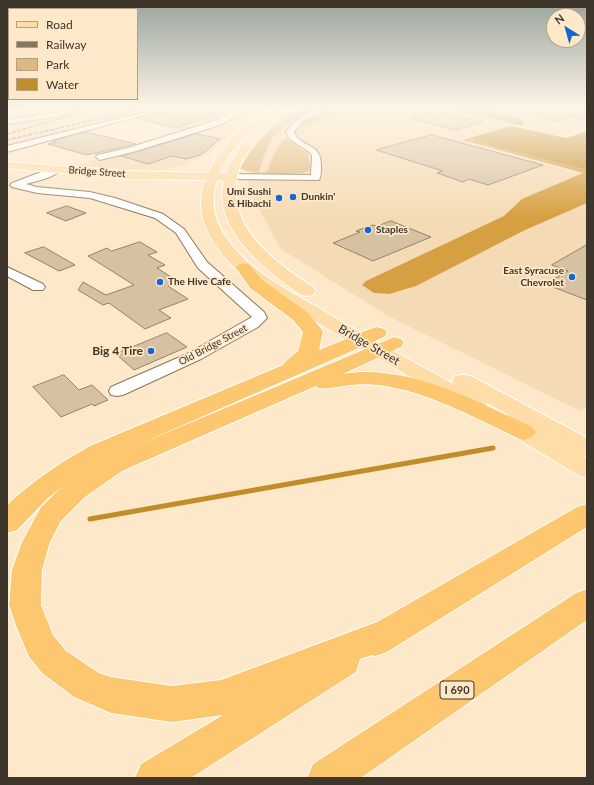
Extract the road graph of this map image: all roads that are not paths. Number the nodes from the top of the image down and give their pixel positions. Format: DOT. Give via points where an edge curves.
graph roads {
  1 [pos="24,145"];
  2 [pos="147,145"];
  3 [pos="232,145"];
  4 [pos="248,145"];
  5 [pos="302,145"];
  6 [pos="7,149"];
  7 [pos="227,152"];
  8 [pos="100,157"];
  9 [pos="208,160"];
  10 [pos="7,165"];
  11 [pos="194,166"];
  12 [pos="57,169"];
  13 [pos="159,176"];
  14 [pos="212,177"];
  15 [pos="231,178"];
  16 [pos="12,186"];
  17 [pos="244,268"];
  18 [pos="7,271"];
  19 [pos="38,287"];
  20 [pos="378,341"];
  21 [pos="271,388"];
  22 [pos="117,391"];
  23 [pos="524,432"];
  24 [pos="587,448"];
  25 [pos="587,469"];
  26 [pos="587,514"];
  27 [pos="7,522"];
  28 [pos="587,603"];
  29 [pos="388,633"];
  30 [pos="155,778"];
  31 [pos="327,778"];
  1 -- 6 [label="street"];
  2 -- 8 [label="street"];
  3 -- 7 [label="main road"];
  4 -- 15 [label="main road" via="233,167"];
  5 -- 15 [label="street, Bridge Street" via="316,156 316,178"];
  7 -- 9 [label="main road"];
  7 -- 14 [label="main road"];
  10 -- 12 [label="main road, Bridge Street"];
  11 -- 13 [label="main road"];
  12 -- 13 [label="main road, Bridge Street"];
  12 -- 16 [label="street"];
  13 -- 14 [label="main road, Bridge Street"];
  14 -- 15 [label="main road, Bridge Street"];
  14 -- 17 [label="main road, Bridge Street" via="207,212 223,244"];
  15 -- 20 [label="main road, Bridge Street" via="228,185 228,200 235,223 243,236 266,261 293,282"];
  16 -- 22 [label="street, Old Bridge Street" via="90,195 159,216 180,230 202,265 259,314 260,318 253,324 195,356"];
  17 -- 20 [label="main road, Bridge Street"];
  17 -- 21 [label="highway" via="256,284 300,316 313,331 312,344 303,359"];
  18 -- 19 [label="street"];
  20 -- 21 [label="highway"];
  20 -- 23 [label="main road, Bridge Street"];
  20 -- 24 [label="main road, Bridge Street"];
  21 -- 23 [label="highway" via="354,378 404,382 429,390"];
  21 -- 27 [label="highway" via="99,452 39,491"];
  21 -- 29 [label="highway" via="113,465 76,490 51,514 36,542 27,570 25,605 41,646 54,662 87,685 111,695 172,704 221,698"];
  23 -- 25 [label="main road, Bridge Street"];
  26 -- 29 [label="highway"];
  28 -- 31 [label="highway, I 690"];
  29 -- 30 [label="highway"];
}
